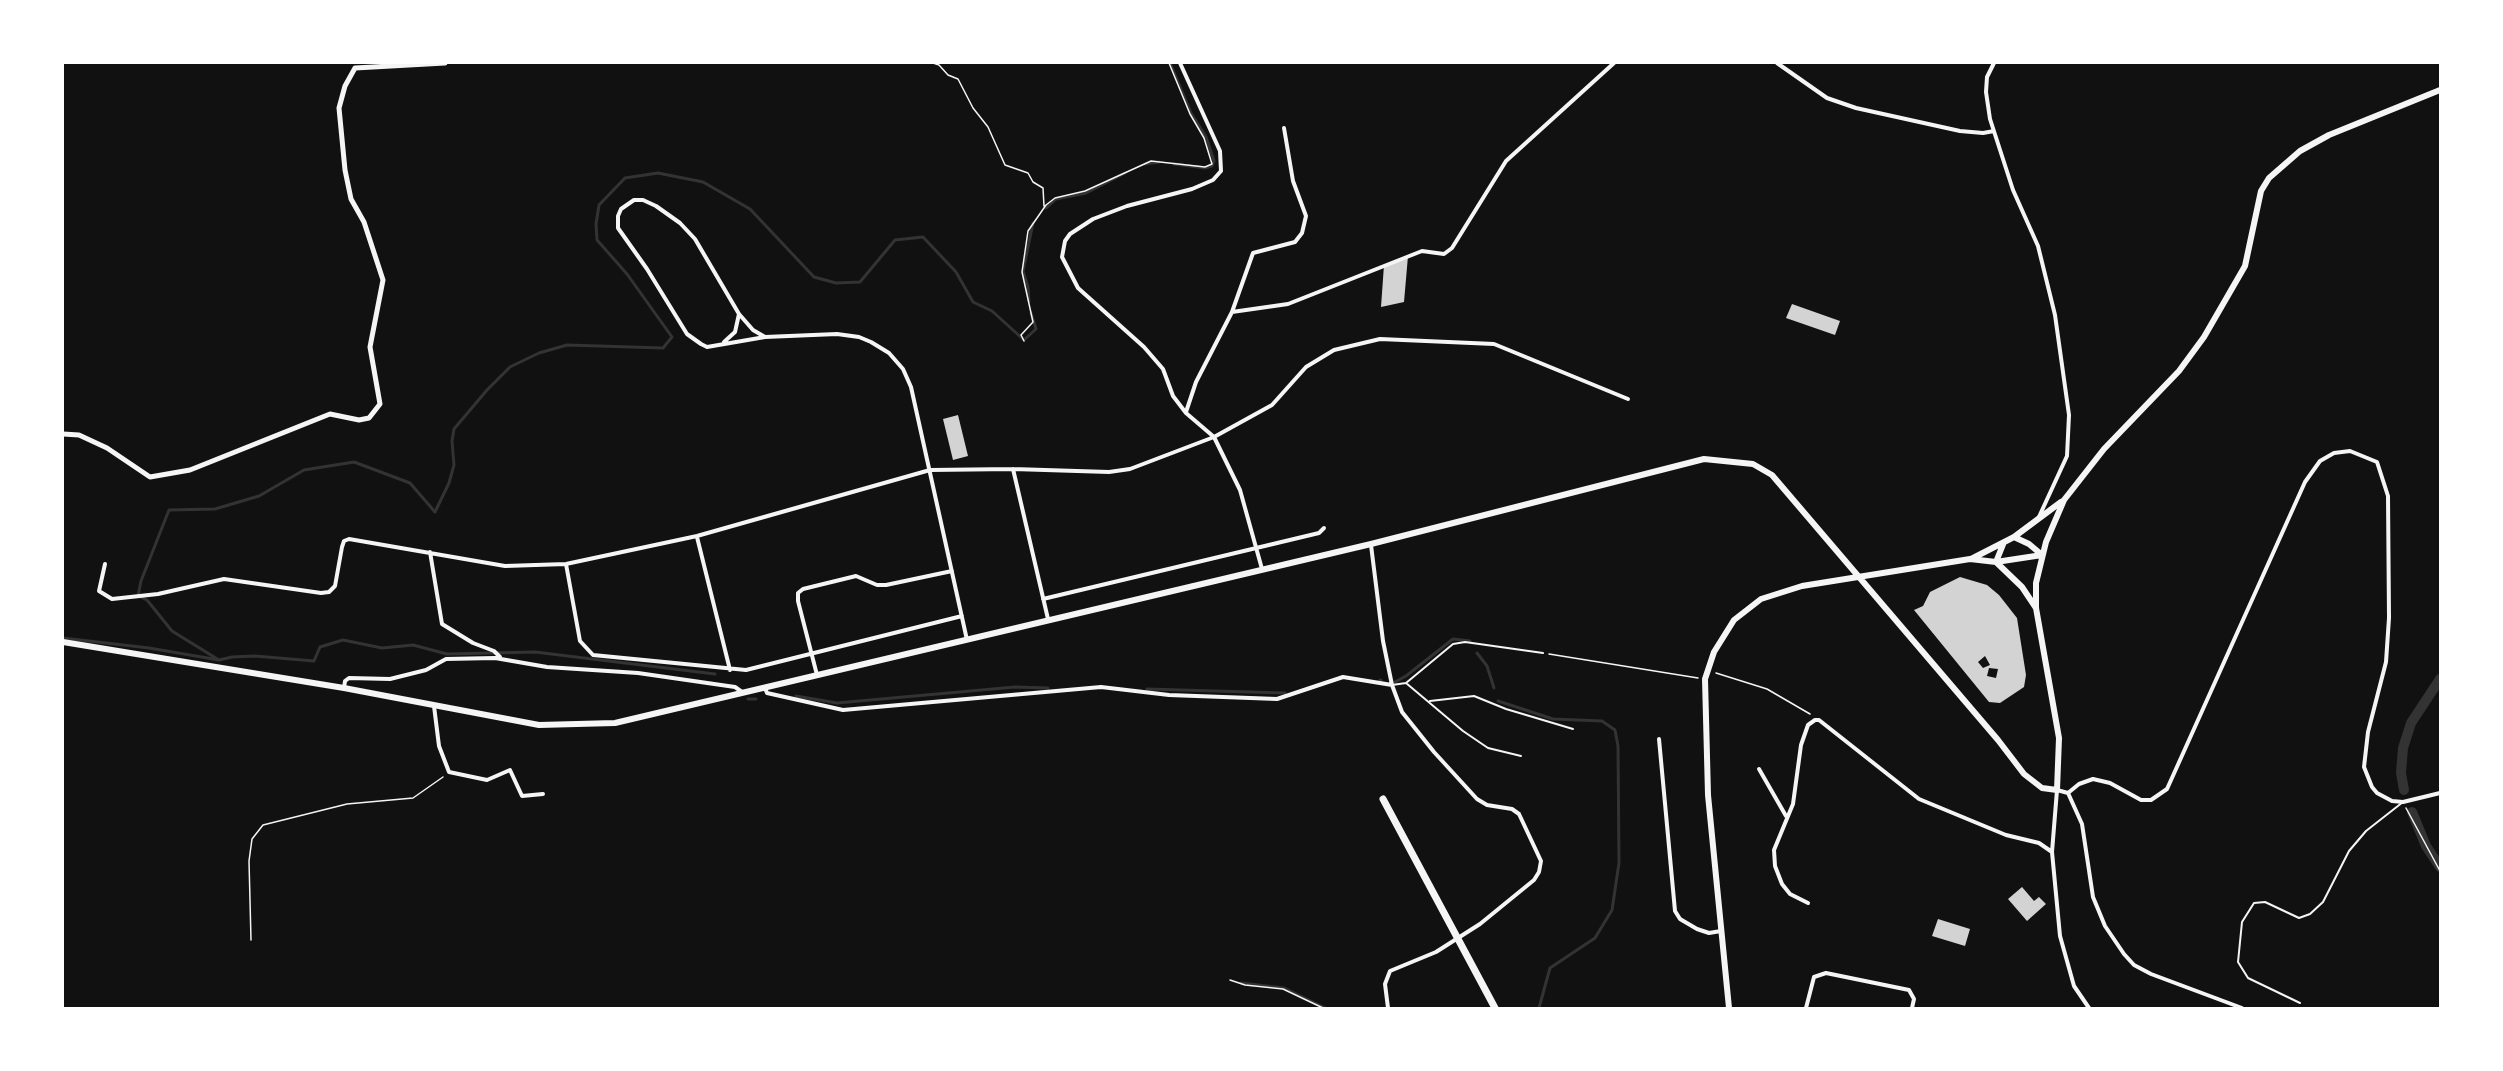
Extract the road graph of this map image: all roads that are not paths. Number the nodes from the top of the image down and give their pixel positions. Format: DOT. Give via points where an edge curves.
graph roads {
  1 [pos="445,63"];
  2 [pos="1180,63"];
  3 [pos="1614,63"];
  4 [pos="1777,63"];
  5 [pos="1994,63"];
  6 [pos="2440,90"];
  7 [pos="1284,128"];
  8 [pos="1994,130"];
  9 [pos="1232,312"];
  10 [pos="739,314"];
  11 [pos="765,337"];
  12 [pos="721,344"];
  13 [pos="1628,399"];
  14 [pos="1186,412"];
  15 [pos="63,434"];
  16 [pos="1214,437"];
  17 [pos="1012,469"];
  18 [pos="930,470"];
  19 [pos="2064,500"];
  20 [pos="2038,520"];
  21 [pos="1324,528"];
  22 [pos="697,537"];
  23 [pos="2014,537"];
  24 [pos="2004,542"];
  25 [pos="1371,544"];
  26 [pos="1256,547"];
  27 [pos="430,552"];
  28 [pos="2042,555"];
  29 [pos="1970,559"];
  30 [pos="1996,562"];
  31 [pos="105,564"];
  32 [pos="566,564"];
  33 [pos="1262,569"];
  34 [pos="952,571"];
  35 [pos="1043,599"];
  36 [pos="2036,608"];
  37 [pos="962,616"];
  38 [pos="1048,619"];
  39 [pos="967,640"];
  40 [pos="63,642"];
  41 [pos="1543,653"];
  42 [pos="811,655"];
  43 [pos="500,658"];
  44 [pos="730,670"];
  45 [pos="817,675"];
  46 [pos="1406,683"];
  47 [pos="1392,685"];
  48 [pos="344,688"];
  49 [pos="765,688"];
  50 [pos="743,693"];
  51 [pos="1430,701"];
  52 [pos="434,706"];
  53 [pos="1573,729"];
  54 [pos="1659,739"];
  55 [pos="1521,756"];
  56 [pos="1759,769"];
  57 [pos="2057,790"];
  58 [pos="2068,793"];
  59 [pos="2440,793"];
  60 [pos="543,794"];
  61 [pos="1383,799"];
  62 [pos="2403,802"];
  63 [pos="1786,816"];
  64 [pos="2052,852"];
  65 [pos="1808,903"];
  66 [pos="1722,931"];
  67 [pos="2300,1003"];
  68 [pos="1388,1008"];
  69 [pos="1495,1008"];
  70 [pos="1729,1008"];
  71 [pos="1806,1008"];
  72 [pos="1912,1008"];
  73 [pos="2089,1008"];
  74 [pos="2242,1008"];
  1 -- 15 [label="street" via="355,68 339,108 351,199 364,222 383,280 370,347 380,404 369,418 359,420 330,414 190,470 150,477 107,448 79,435"];
  2 -- 14 [label="street" via="1220,151 1221,171 1213,180 1192,189 1093,219 1070,234 1062,257 1078,288 1144,346 1163,369 1173,396"];
  3 -- 9 [label="street" via="1506,161 1461,237 1444,254 1422,251 1288,304"];
  4 -- 8 [label="street" via="1827,98 1856,108 1960,131"];
  5 -- 8 [label="street" via="1987,77 1986,92"];
  6 -- 19 [label="main road" via="2329,135 2300,152 2269,178 2261,191 2245,266 2204,337 2179,371 2104,449"];
  7 -- 9 [label="street" via="1293,181 1306,216 1302,233 1295,242 1253,253"];
  8 -- 20 [label="street" via="2013,190 2038,246 2055,315 2069,415 2067,456"];
  9 -- 14 [label="street" via="1196,382"];
  10 -- 11 [label="street"];
  10 -- 12 [label="street" via="735,332"];
  10 -- 12 [label="street" via="695,240 680,223 643,200 634,200 621,208 618,228 687,334 707,347"];
  11 -- 12 [label="street"];
  11 -- 18 [label="street" via="837,334 859,337 889,353 903,369 911,387"];
  13 -- 16 [label="street" via="1494,344 1380,339 1334,350 1306,367 1272,405"];
  14 -- 16 [label="street"];
  16 -- 17 [label="street" via="1130,469"];
  16 -- 26 [label="street" via="1240,490"];
  17 -- 18 [label="street"];
  17 -- 35 [label="street"];
  18 -- 22 [label="street"];
  18 -- 34 [label="street"];
  19 -- 20 [label="main road"];
  19 -- 28 [label="main road"];
  20 -- 23 [label="main road"];
  21 -- 26 [label="street" via="1318,533"];
  22 -- 32 [label="street"];
  22 -- 44 [label="street"];
  23 -- 24 [label="main road"];
  23 -- 28 [label="main road"];
  24 -- 29 [label="main road"];
  24 -- 30 [label="main road"];
  25 -- 33 [label="main road"];
  25 -- 47 [label="street"];
  25 -- 57 [label="main road" via="1704,459 1753,464 1772,475 2024,774 2042,788"];
  26 -- 33 [label="street"];
  26 -- 35 [label="street"];
  27 -- 31 [label="street" via="349,539 342,547 335,586 321,593 224,579 158,594 112,599 99,591"];
  27 -- 32 [label="street" via="505,566"];
  27 -- 43 [label="street" via="442,624 494,651"];
  28 -- 30 [label="main road"];
  28 -- 36 [label="main road"];
  29 -- 30 [label="main road"];
  29 -- 66 [label="main road" via="1780,592 1746,609 1722,636 1705,679 1708,795"];
  30 -- 36 [label="main road" via="2022,587"];
  32 -- 44 [label="street" via="580,640 593,655"];
  33 -- 38 [label="main road"];
  34 -- 37 [label="street"];
  34 -- 42 [label="street" via="886,585 856,576 803,589 798,593 798,601"];
  35 -- 38 [label="street"];
  36 -- 57 [label="main road" via="2057,721"];
  37 -- 39 [label="street"];
  37 -- 42 [label="street"];
  38 -- 39 [label="main road"];
  39 -- 45 [label="main road"];
  40 -- 48 [label="main road"];
  41 -- 46 [label="lane" via="1465,642 1453,644"];
  42 -- 44 [label="street"];
  42 -- 45 [label="street"];
  43 -- 48 [label="street" via="446,659 407,676 349,678"];
  43 -- 50 [label="street" via="547,667 638,673 735,687"];
  45 -- 49 [label="main road"];
  46 -- 47 [label="lane"];
  46 -- 51 [label="lane"];
  47 -- 49 [label="street" via="1343,677 1277,699 1169,695 1101,687 843,710 767,693"];
  47 -- 68 [label="street" via="1402,711 1464,786 1487,805 1519,814 1541,861 1534,880 1480,924 1436,952 1390,971 1384,984"];
  48 -- 52 [label="main road"];
  49 -- 50 [label="main road"];
  50 -- 52 [label="main road" via="615,723 539,725"];
  51 -- 53 [label="lane" via="1474,696"];
  51 -- 55 [label="lane" via="1488,748"];
  52 -- 60 [label="street" via="439,746 449,772 487,780 510,770 522,796"];
  54 -- 66 [label="street" via="1675,911 1680,920 1697,929 1709,933"];
  56 -- 63 [label="street"];
  57 -- 58 [label="street"];
  57 -- 64 [label="street"];
  58 -- 62 [label="street" via="2093,779 2110,783 2141,800 2151,800 2167,789 2305,482 2320,460 2350,451 2378,462 2388,496 2386,662 2368,732 2364,767 2377,793"];
  58 -- 74 [label="street" via="2082,824 2093,897 2105,926 2124,954 2151,974"];
  59 -- 62 [label="street"];
  61 -- 69 [label="main road"];
  62 -- 67 [label="lane" via="2366,831 2349,851 2323,902 2310,914 2299,918 2265,902 2254,903 2242,922 2238,962 2248,978"];
  63 -- 64 [label="street" via="1797,784 1801,745 1808,725 1819,720 1919,799 2006,836 2039,843"];
  63 -- 65 [label="street" via="1773,850 1775,866 1790,894"];
  64 -- 73 [label="street" via="2063,953 2074,986"];
  66 -- 70 [label="main road"];
  71 -- 72 [label="street" via="1814,977 1826,973 1910,990"];
}
